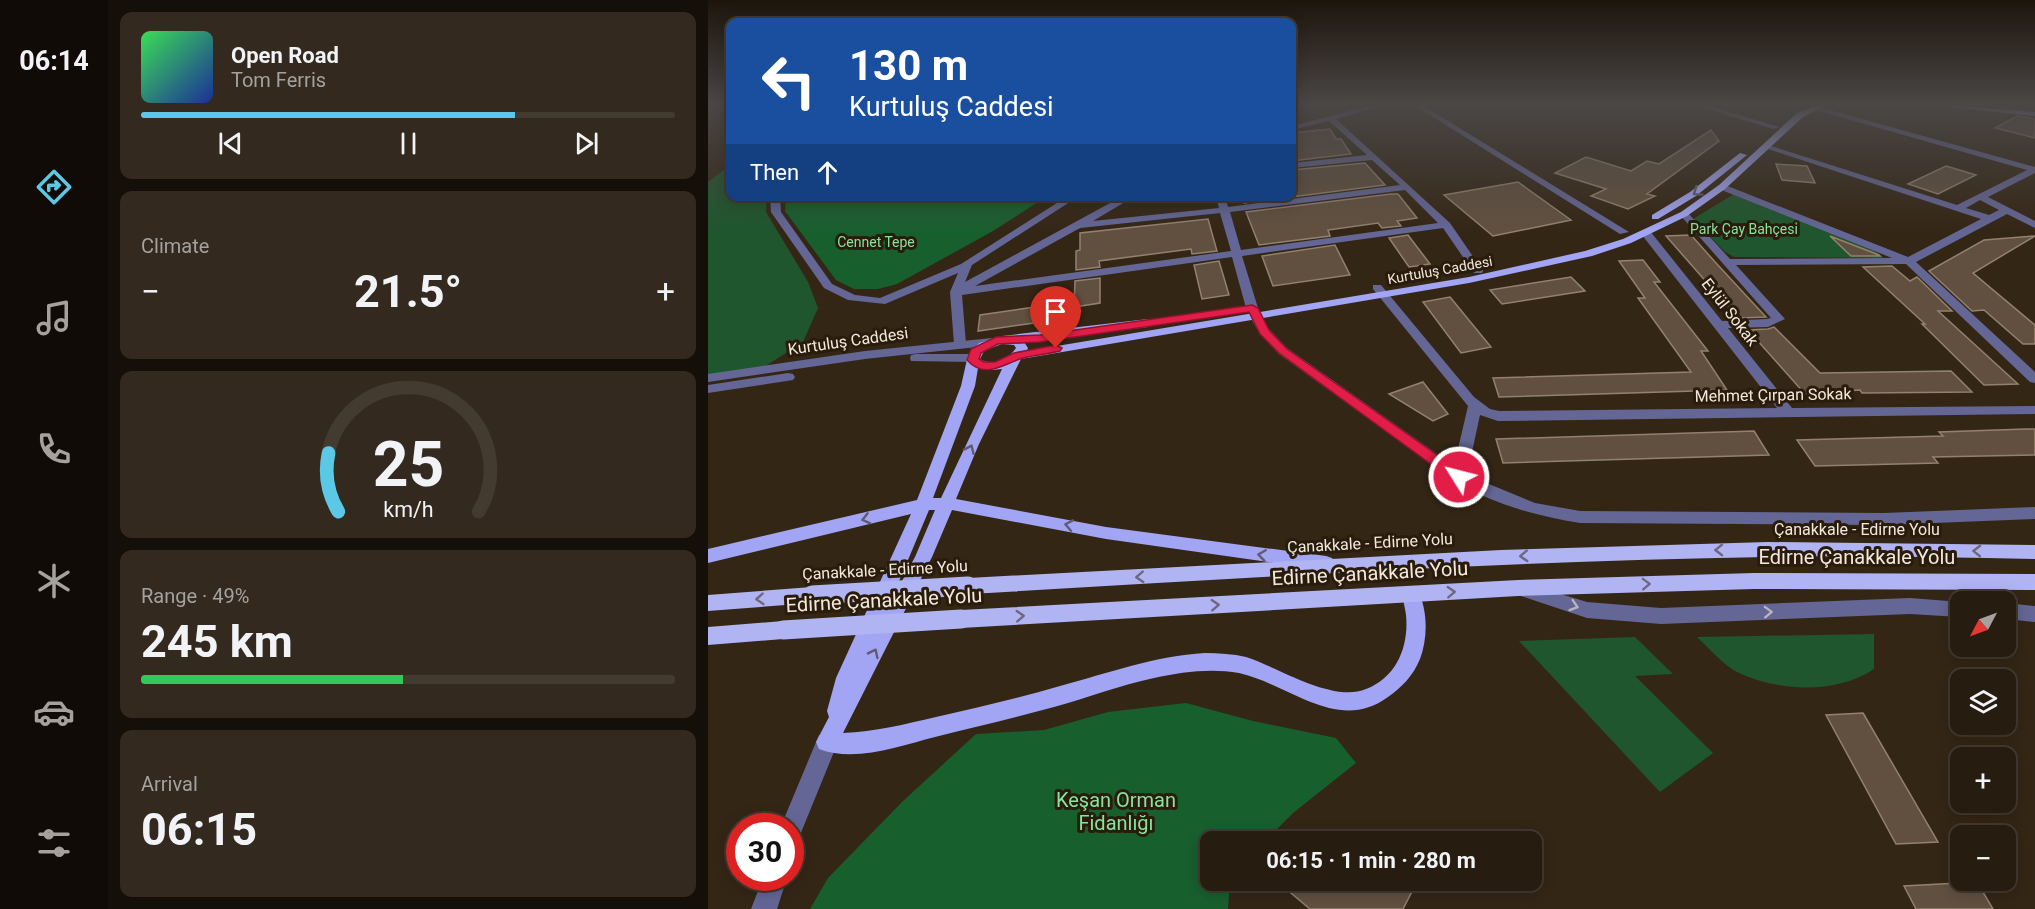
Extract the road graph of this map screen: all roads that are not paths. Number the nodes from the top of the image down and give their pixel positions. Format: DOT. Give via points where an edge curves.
graph roads {
  1 [pos="1364,147"];
  2 [pos="1487,147"];
  3 [pos="1751,147"];
  4 [pos="1766,147"];
  5 [pos="1772,147"];
  6 [pos="1958,147"];
  7 [pos="1375,157"];
  8 [pos="1296,166"];
  9 [pos="2035,170"];
  10 [pos="1407,187"];
  11 [pos="1722,187"];
  12 [pos="1981,197"];
  13 [pos="775,201"];
  14 [pos="1067,201"];
  15 [pos="1121,201"];
  16 [pos="1222,201"];
  17 [pos="1958,208"];
  18 [pos="1226,210"];
  19 [pos="2007,210"];
  20 [pos="1684,214"];
  21 [pos="1990,219"];
  22 [pos="1446,225"];
  23 [pos="2035,225"];
  24 [pos="1073,226"];
  25 [pos="1624,232"];
  26 [pos="1646,233"];
  27 [pos="1236,254"];
  28 [pos="1909,261"];
  29 [pos="1729,262"];
  30 [pos="965,266"];
  31 [pos="1478,271"];
  32 [pos="1380,291"];
  33 [pos="956,292"];
  34 [pos="1254,312"];
  35 [pos="1719,325"];
  36 [pos="1013,340"];
  37 [pos="992,342"];
  38 [pos="960,344"];
  39 [pos="1016,358"];
  40 [pos="973,359"];
  41 [pos="708,378"];
  42 [pos="2035,379"];
  43 [pos="708,389"];
  44 [pos="1475,406"];
  45 [pos="2035,410"];
  46 [pos="1788,413"];
  47 [pos="1459,477"];
  48 [pos="946,503"];
  49 [pos="922,505"];
  50 [pos="2035,513"];
  51 [pos="2035,552"];
  52 [pos="708,556"];
  53 [pos="1341,565"];
  54 [pos="1893,581"];
  55 [pos="2035,582"];
  56 [pos="1518,588"];
  57 [pos="1410,594"];
  58 [pos="708,603"];
  59 [pos="1910,606"];
  60 [pos="1950,608"];
  61 [pos="2016,612"];
  62 [pos="2035,614"];
  63 [pos="708,636"];
  64 [pos="827,742"];
  65 [pos="798,813"];
  66 [pos="770,891"];
  67 [pos="764,909"];
  1 -- 7 [label="street"];
  2 -- 25 [label="street"];
  3 -- 25 [label="main road, Kurtuluş Caddesi, one-way" via="1693,194"];
  4 -- 11 [label="main road, Kurtuluş Caddesi"];
  5 -- 17 [label="street"];
  6 -- 9 [label="street"];
  7 -- 8 [label="street"];
  7 -- 10 [label="street"];
  9 -- 12 [label="street"];
  10 -- 18 [label="street"];
  10 -- 22 [label="street"];
  11 -- 20 [label="main road, Kurtuluş Caddesi"];
  11 -- 28 [label="street"];
  12 -- 17 [label="street"];
  12 -- 19 [label="street"];
  13 -- 30 [label="street" via="776,212 828,286 852,298 881,302"];
  14 -- 30 [label="street"];
  15 -- 24 [label="street"];
  16 -- 18 [label="street"];
  17 -- 21 [label="street"];
  18 -- 24 [label="street"];
  18 -- 27 [label="street"];
  19 -- 21 [label="street"];
  19 -- 23 [label="street"];
  20 -- 26 [label="main road, Kurtuluş Caddesi"];
  20 -- 29 [label="street"];
  21 -- 28 [label="street"];
  22 -- 27 [label="street"];
  22 -- 31 [label="street"];
  24 -- 33 [label="street"];
  25 -- 31 [label="main road, Kurtuluş Caddesi" via="1558,253"];
  26 -- 32 [label="main road, Kurtuluş Caddesi" via="1564,261"];
  26 -- 35 [label="street, Eylül Sokak"];
  27 -- 33 [label="street"];
  27 -- 34 [label="street"];
  28 -- 29 [label="street"];
  28 -- 42 [label="street"];
  29 -- 35 [label="street" via="1779,318 1768,323"];
  30 -- 33 [label="street"];
  31 -- 32 [label="main road, Kurtuluş Caddesi"];
  32 -- 34 [label="main road, Kurtuluş Caddesi"];
  32 -- 44 [label="street"];
  33 -- 38 [label="street"];
  34 -- 36 [label="main road, Kurtuluş Caddesi"];
  34 -- 39 [label="main road, Kurtuluş Caddesi"];
  34 -- 47 [label="street" via="1264,332 1283,351"];
  35 -- 46 [label="street, Eylül Sokak"];
  36 -- 37 [label="main road, Kurtuluş Caddesi"];
  36 -- 39 [label="main road" via="1022,348"];
  37 -- 38 [label="street, Kurtuluş Caddesi"];
  37 -- 40 [label="main road" via="975,351"];
  38 -- 41 [label="street, Kurtuluş Caddesi"];
  39 -- 40 [label="main road, Kurtuluş Caddesi" via="989,367"];
  48 -- 39 [label="main road, one-way"];
  40 -- 43 [label="street, Kurtuluş Caddesi" via="900,359"];
  40 -- 49 [label="main road" via="968,386"];
  44 -- 46 [label="street, Mehmet Çırpan Sokak" via="1512,418"];
  44 -- 47 [label="street"];
  45 -- 46 [label="street, Mehmet Çırpan Sokak"];
  47 -- 50 [label="street" via="1533,509 1580,517 1884,519"];
  48 -- 49 [label="main road"];
  53 -- 48 [label="main road, one-way" via="1106,533"];
  64 -- 48 [label="main road, one-way" via="923,557"];
  49 -- 52 [label="main road, one-way"];
  49 -- 64 [label="main road" via="846,678"];
  51 -- 53 [label="highway, Çanakkale - Edirne Yolu, one-way" via="1787,549"];
  53 -- 58 [label="highway, Çanakkale - Edirne Yolu, one-way, bridge"];
  54 -- 55 [label="highway, Edirne Çanakkale Yolu"];
  56 -- 54 [label="highway, Edirne Çanakkale Yolu, one-way"];
  54 -- 59 [label="street"];
  57 -- 56 [label="highway, Edirne Çanakkale Yolu, one-way"];
  56 -- 59 [label="street, one-way" via="1587,610 1661,616"];
  63 -- 57 [label="highway, Edirne Çanakkale Yolu, one-way, bridge"];
  57 -- 64 [label="main road" via="1417,628 1409,661 1394,682 1367,699 1337,701 1244,665 1210,662 1155,669 910,734 847,745"];
  59 -- 60 [label="street"];
  61 -- 62 [label="street"];
  64 -- 65 [label="street"];
  66 -- 67 [label="street"];
}
